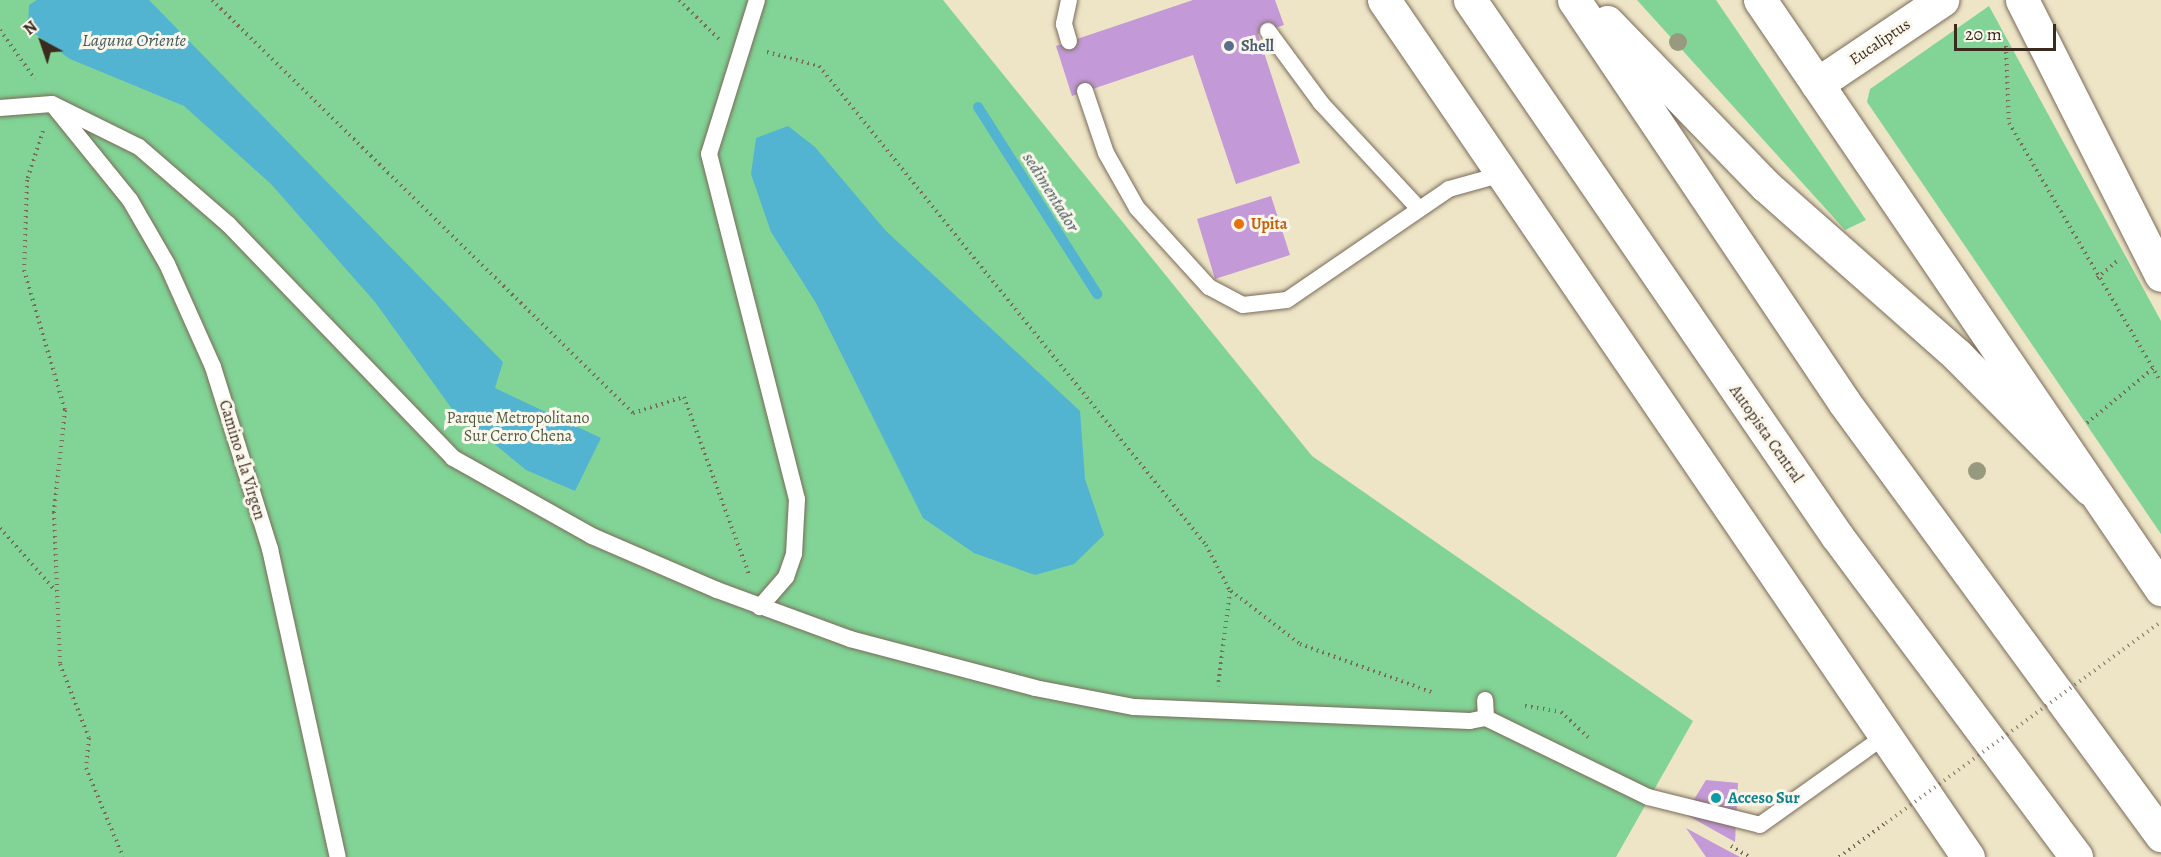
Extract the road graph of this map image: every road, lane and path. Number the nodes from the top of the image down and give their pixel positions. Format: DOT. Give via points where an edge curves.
graph roads {
  1 [pos="212,0"];
  2 [pos="757,0"];
  3 [pos="1069,0"];
  4 [pos="1384,0"];
  5 [pos="1470,0"];
  6 [pos="1574,0"];
  7 [pos="1588,0"];
  8 [pos="1760,0"];
  9 [pos="1942,0"];
  10 [pos="2022,0"];
  11 [pos="0,30"];
  12 [pos="1268,31"];
  13 [pos="2005,34"];
  14 [pos="1069,41"];
  15 [pos="819,66"];
  16 [pos="1817,84"];
  17 [pos="1085,91"];
  18 [pos="51,104"];
  19 [pos="0,108"];
  20 [pos="1503,174"];
  21 [pos="1419,209"];
  22 [pos="2161,275"];
  23 [pos="2154,367"];
  24 [pos="2161,382"];
  25 [pos="2076,417"];
  26 [pos="2091,489"];
  27 [pos="0,528"];
  28 [pos="53,588"];
  29 [pos="2161,589"];
  30 [pos="760,607"];
  31 [pos="2161,622"];
  32 [pos="1485,700"];
  33 [pos="1215,709"];
  34 [pos="1486,718"];
  35 [pos="1886,735"];
  36 [pos="2161,835"];
  37 [pos="123,857"];
  38 [pos="338,857"];
  39 [pos="1839,857"];
  40 [pos="1968,857"];
  41 [pos="2076,857"];
  1 -- 30 [label="path" via="633,413 684,397"];
  2 -- 30 [label="lane" via="709,154 797,499 794,554 786,577"];
  3 -- 14 [label="lane" via="1064,24"];
  4 -- 20 [label="main road"];
  5 -- 41 [label="main road, Autopista Central" via="1837,536"];
  6 -- 36 [label="main road" via="1851,412"];
  7 -- 26 [label="main road" via="1766,186 1957,355"];
  8 -- 16 [label="main road"];
  9 -- 16 [label="main road, Eucaliptus"];
  10 -- 22 [label="main road"];
  11 -- 18 [label="path"];
  12 -- 21 [label="lane" via="1321,103"];
  13 -- 23 [label="path" via="2009,123"];
  15 -- 33 [label="path" via="1206,545 1230,591"];
  16 -- 26 [label="main road"];
  17 -- 21 [label="lane" via="1106,153 1131,199 1209,287 1230,302 1258,307 1287,300"];
  18 -- 19 [label="lane"];
  18 -- 28 [label="path" via="27,180 24,270 65,410 54,512"];
  18 -- 30 [label="lane" via="100,124 178,176 453,458 592,536"];
  18 -- 38 [label="lane, Camino a la Virgen" via="130,200 167,264 213,367 270,549"];
  20 -- 21 [label="lane" via="1466,181"];
  20 -- 35 [label="main road"];
  23 -- 24 [label="path"];
  23 -- 25 [label="path" via="2082,427"];
  26 -- 29 [label="main road"];
  27 -- 28 [label="path"];
  28 -- 37 [label="path" via="60,664 89,738 86,768"];
  30 -- 33 [label="lane" via="850,639 1035,688 1134,707"];
  31 -- 39 [label="path, bridge"];
  32 -- 34 [label="lane"];
  33 -- 34 [label="lane"];
  34 -- 35 [label="lane" via="1648,797 1760,825"];
  35 -- 40 [label="main road"];
}
